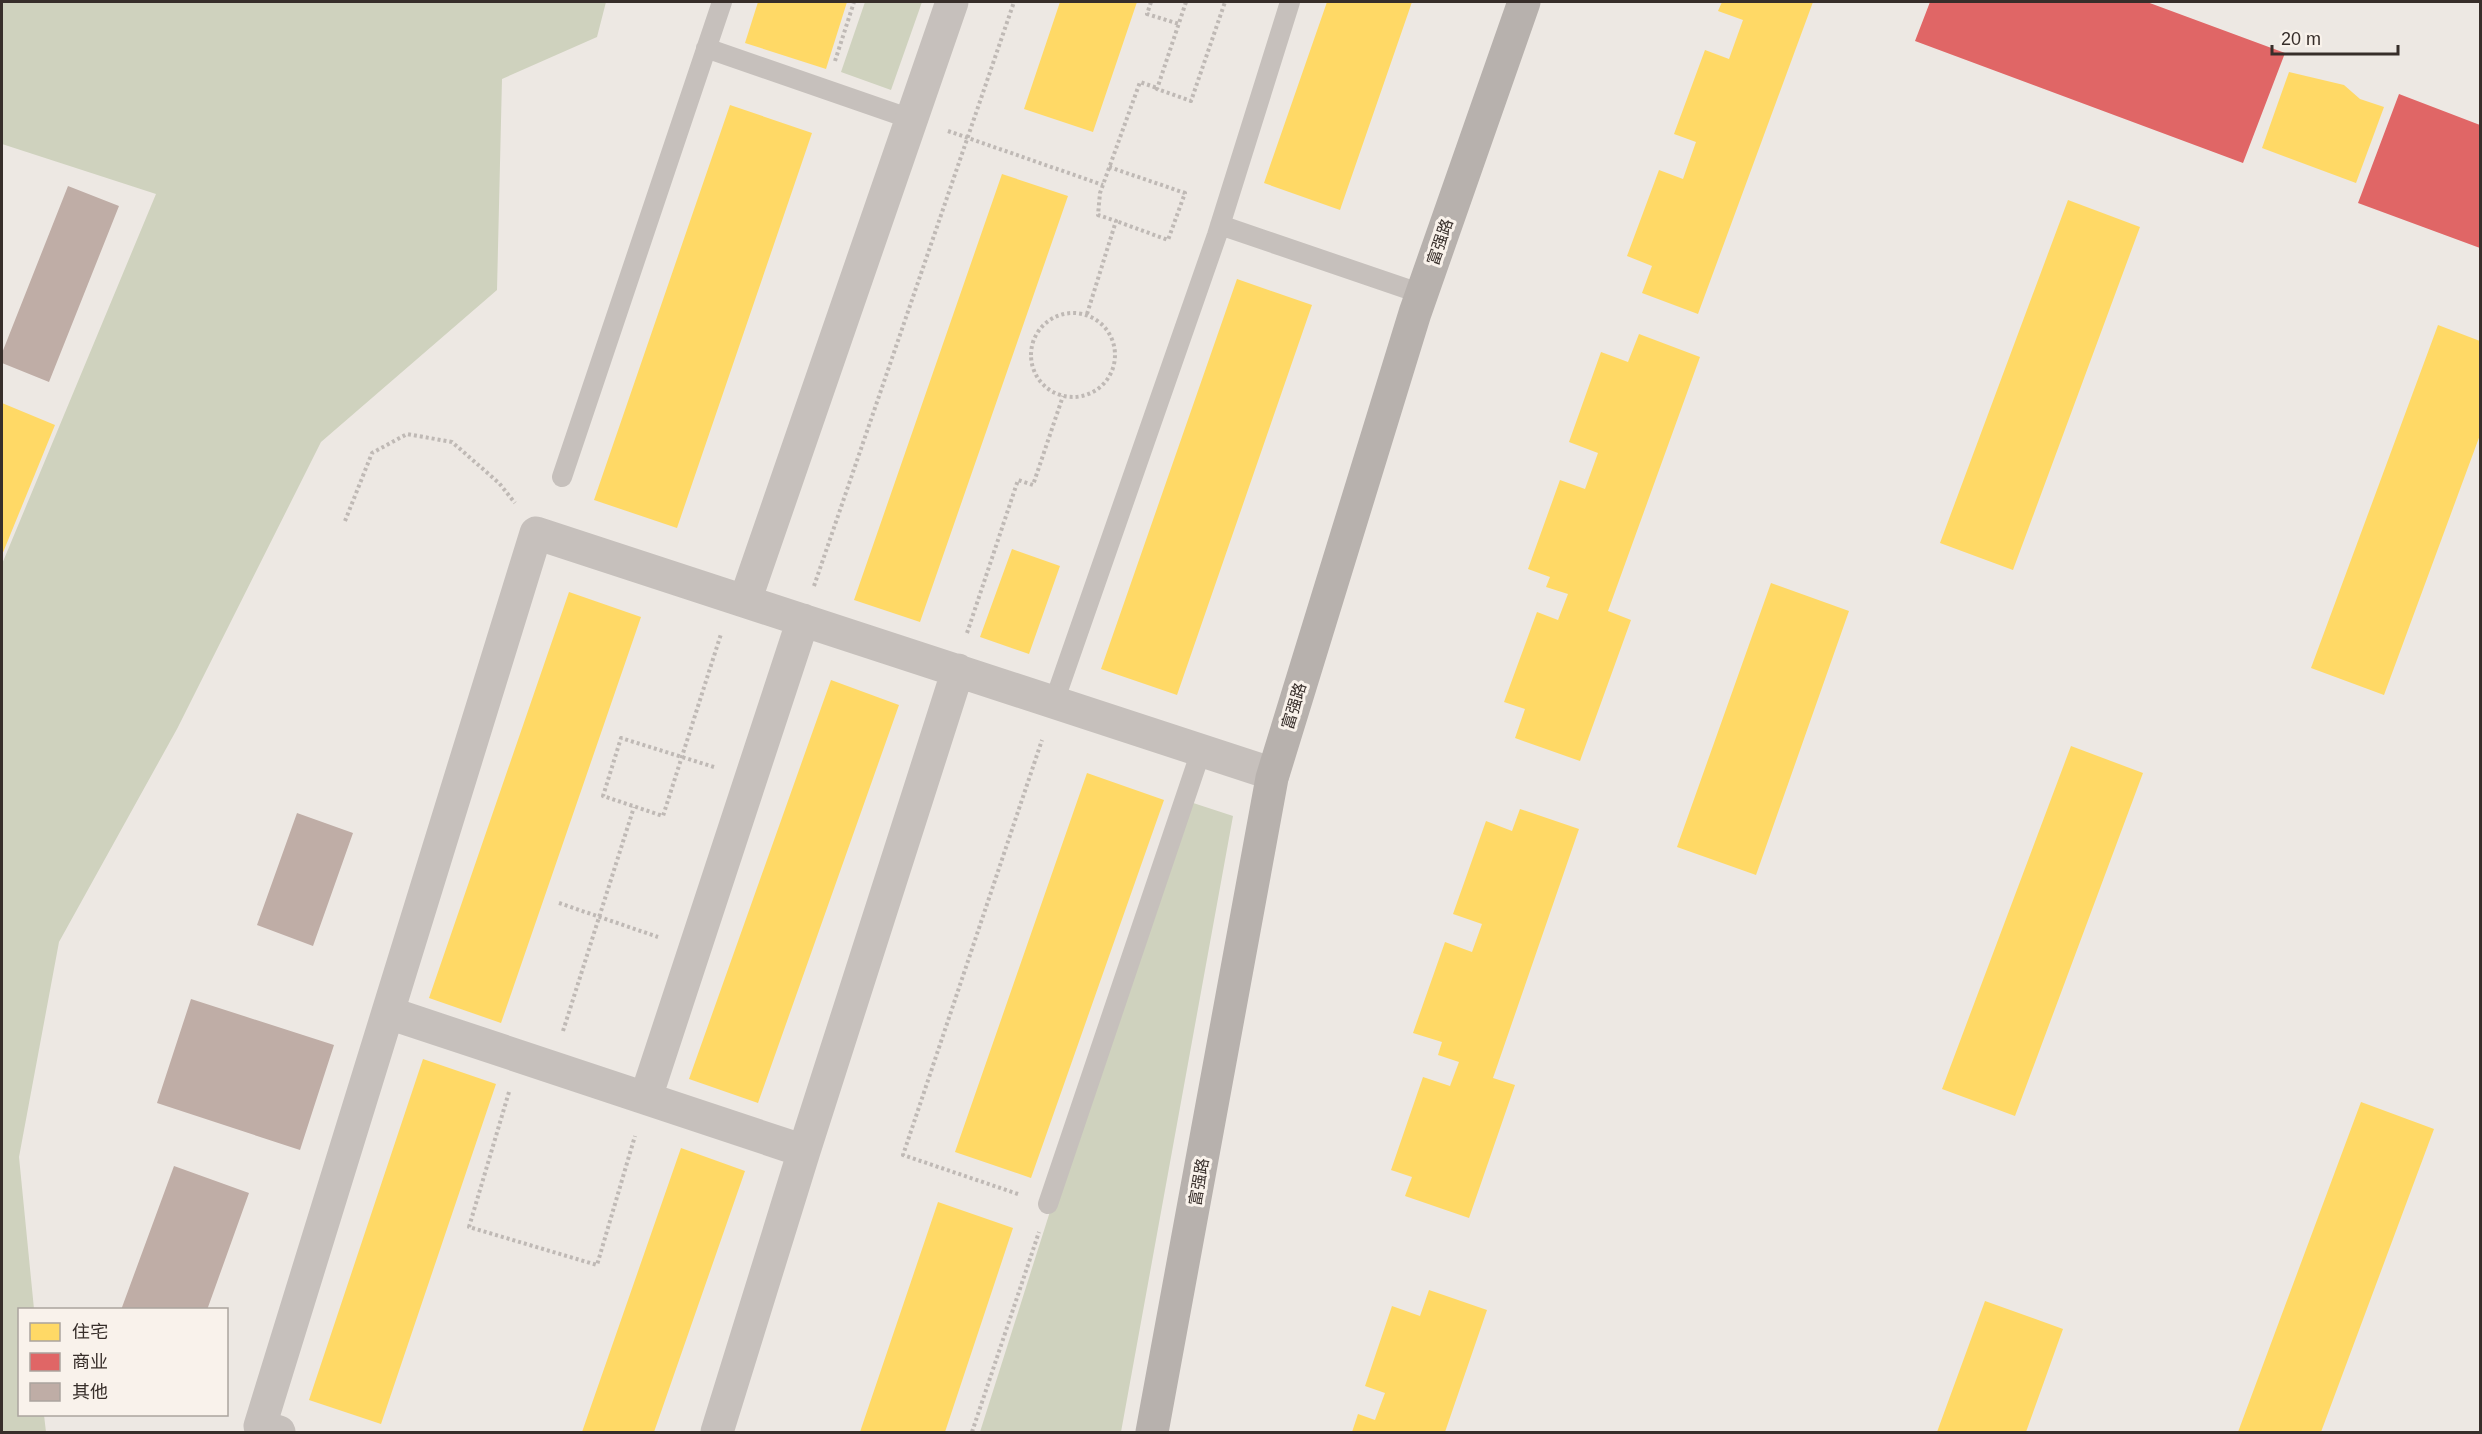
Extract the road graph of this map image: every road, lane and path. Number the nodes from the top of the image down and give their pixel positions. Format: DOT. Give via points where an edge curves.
graph roads {
  1 [pos="722,2"];
  2 [pos="854,2"];
  3 [pos="952,2"];
  4 [pos="1014,2"];
  5 [pos="1151,2"];
  6 [pos="1186,2"];
  7 [pos="1225,2"];
  8 [pos="1290,2"];
  9 [pos="1524,2"];
  10 [pos="1179,24"];
  11 [pos="706,48"];
  12 [pos="1157,88"];
  13 [pos="826,89"];
  14 [pos="911,119"];
  15 [pos="967,138"];
  16 [pos="1109,167"];
  17 [pos="1103,185"];
  18 [pos="1116,221"];
  19 [pos="1220,225"];
  20 [pos="1422,294"];
  21 [pos="1087,314"];
  22 [pos="1063,396"];
  23 [pos="562,477"];
  24 [pos="345,521"];
  25 [pos="536,533"];
  26 [pos="745,601"];
  27 [pos="974,606"];
  28 [pos="803,620"];
  29 [pos="719,640"];
  30 [pos="958,670"];
  31 [pos="1054,702"];
  32 [pos="1201,751"];
  33 [pos="683,756"];
  34 [pos="719,768"];
  35 [pos="1274,774"];
  36 [pos="634,807"];
  37 [pos="559,903"];
  38 [pos="599,917"];
  39 [pos="665,940"];
  40 [pos="389,1013"];
  41 [pos="563,1031"];
  42 [pos="520,1056"];
  43 [pos="646,1097"];
  44 [pos="804,1150"];
  45 [pos="1048,1204"];
  46 [pos="279,1432"];
  47 [pos="717,1432"];
  48 [pos="972,1432"];
  49 [pos="1152,1432"];
  1 -- 11 [label="lane"];
  2 -- 13 [label="path"];
  3 -- 14 [label="street"];
  4 -- 15 [label="path"];
  5 -- 10 [label="path" via="1147,14"];
  6 -- 10 [label="path"];
  7 -- 12 [label="path" via="1191,101"];
  8 -- 19 [label="lane"];
  9 -- 20 [label="street, 富强路"];
  10 -- 12 [label="path"];
  11 -- 13 [label="lane"];
  11 -- 23 [label="lane"];
  12 -- 16 [label="path" via="1140,82"];
  13 -- 14 [label="lane"];
  14 -- 15 [label="path"];
  14 -- 26 [label="street"];
  15 -- 17 [label="path"];
  15 -- 28 [label="path"];
  16 -- 17 [label="path"];
  16 -- 18 [label="path" via="1185,194 1168,240"];
  17 -- 18 [label="path" via="1098,215"];
  18 -- 21 [label="path"];
  19 -- 20 [label="lane"];
  19 -- 31 [label="lane"];
  20 -- 35 [label="street, 富强路"];
  21 -- 22 [label="path" via="1100,321 1115,345 1112,373 1092,393"];
  21 -- 22 [label="path" via="1073,312 1054,317 1032,343 1030,356 1037,376 1050,391"];
  22 -- 27 [label="path" via="1033,485 1018,480"];
  24 -- 25 [label="path" via="372,453 407,434 452,442 500,483"];
  25 -- 26 [label="street"];
  25 -- 40 [label="street"];
  26 -- 28 [label="street"];
  28 -- 30 [label="street"];
  28 -- 43 [label="street"];
  29 -- 33 [label="path"];
  30 -- 31 [label="street"];
  30 -- 44 [label="street"];
  31 -- 32 [label="street"];
  31 -- 45 [label="path" via="903,1155"];
  32 -- 35 [label="street"];
  32 -- 45 [label="lane"];
  33 -- 34 [label="path"];
  33 -- 36 [label="path" via="663,816"];
  33 -- 36 [label="path" via="621,738 603,796"];
  35 -- 49 [label="street, 富强路"];
  36 -- 38 [label="path"];
  37 -- 38 [label="path"];
  38 -- 39 [label="path"];
  38 -- 41 [label="path"];
  40 -- 42 [label="street"];
  40 -- 46 [label="street" via="260,1425"];
  42 -- 43 [label="street"];
  42 -- 43 [label="path" via="469,1227 597,1265"];
  43 -- 44 [label="street"];
  44 -- 47 [label="street"];
  45 -- 48 [label="path"];
}
